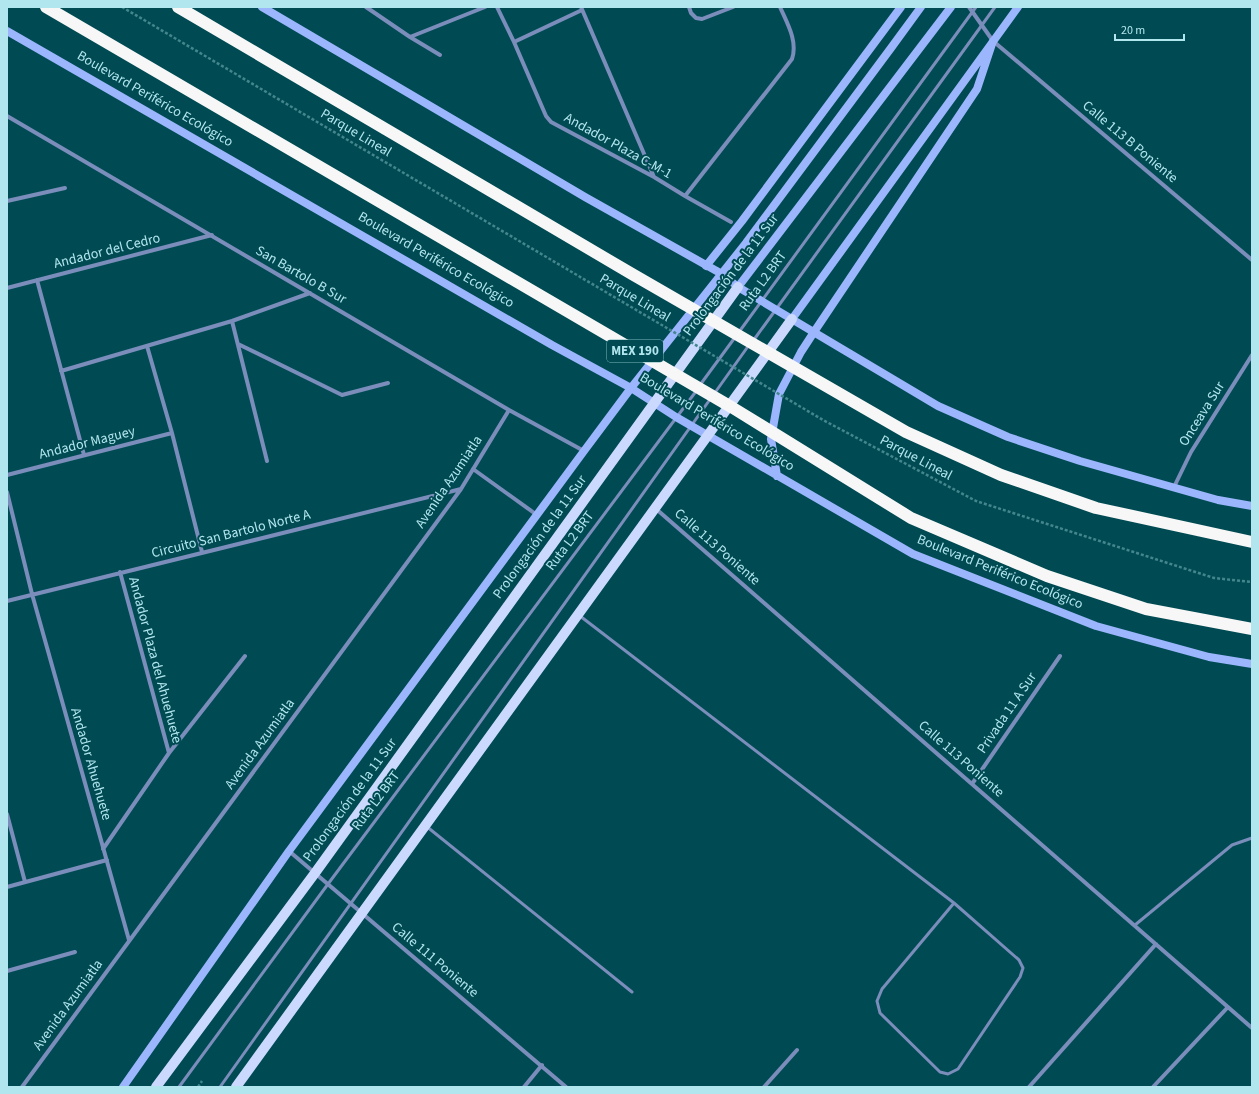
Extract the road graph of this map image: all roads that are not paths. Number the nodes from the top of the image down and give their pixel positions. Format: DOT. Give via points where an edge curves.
graph roads {
  1 [pos="46,7"];
  2 [pos="178,7"];
  3 [pos="262,7"];
  4 [pos="366,7"];
  5 [pos="485,7"];
  6 [pos="496,7"];
  7 [pos="688,7"];
  8 [pos="733,7"];
  9 [pos="780,7"];
  10 [pos="900,7"];
  11 [pos="921,7"];
  12 [pos="951,7"];
  13 [pos="969,7"];
  14 [pos="976,7"];
  15 [pos="995,7"];
  16 [pos="1018,7"];
  17 [pos="582,8"];
  18 [pos="973,13"];
  19 [pos="981,25"];
  20 [pos="7,31"];
  21 [pos="410,37"];
  22 [pos="993,41"];
  23 [pos="514,42"];
  24 [pos="440,55"];
  25 [pos="7,116"];
  26 [pos="654,177"];
  27 [pos="65,188"];
  28 [pos="685,196"];
  29 [pos="7,201"];
  30 [pos="731,222"];
  31 [pos="212,235"];
  32 [pos="1252,260"];
  33 [pos="706,266"];
  34 [pos="722,274"];
  35 [pos="37,280"];
  36 [pos="738,287"];
  37 [pos="7,288"];
  38 [pos="310,293"];
  39 [pos="762,301"];
  40 [pos="775,309"];
  41 [pos="792,319"];
  42 [pos="232,321"];
  43 [pos="814,332"];
  44 [pos="238,344"];
  45 [pos="147,346"];
  46 [pos="1252,355"];
  47 [pos="61,372"];
  48 [pos="388,383"];
  49 [pos="631,388"];
  50 [pos="654,403"];
  51 [pos="509,410"];
  52 [pos="676,417"];
  53 [pos="691,426"];
  54 [pos="172,432"];
  55 [pos="707,435"];
  56 [pos="584,451"];
  57 [pos="84,455"];
  58 [pos="267,461"];
  59 [pos="473,469"];
  60 [pos="7,475"];
  61 [pos="777,476"];
  62 [pos="1174,487"];
  63 [pos="461,489"];
  64 [pos="7,492"];
  65 [pos="1252,506"];
  66 [pos="655,508"];
  67 [pos="537,516"];
  68 [pos="1252,542"];
  69 [pos="202,552"];
  70 [pos="120,572"];
  71 [pos="32,594"];
  72 [pos="7,601"];
  73 [pos="578,614"];
  74 [pos="1252,629"];
  75 [pos="245,656"];
  76 [pos="1060,656"];
  77 [pos="1252,664"];
  78 [pos="169,753"];
  79 [pos="972,784"];
  80 [pos="7,814"];
  81 [pos="425,826"];
  82 [pos="1252,838"];
  83 [pos="104,849"];
  84 [pos="289,851"];
  85 [pos="107,860"];
  86 [pos="315,873"];
  87 [pos="25,882"];
  88 [pos="328,884"];
  89 [pos="7,887"];
  90 [pos="352,903"];
  91 [pos="954,903"];
  92 [pos="362,913"];
  93 [pos="1135,925"];
  94 [pos="130,940"];
  95 [pos="1156,944"];
  96 [pos="75,952"];
  97 [pos="7,971"];
  98 [pos="632,992"];
  99 [pos="1228,1007"];
  100 [pos="1252,1028"];
  101 [pos="797,1050"];
  102 [pos="542,1065"];
  103 [pos="22,1087"];
  104 [pos="123,1087"];
  105 [pos="156,1087"];
  106 [pos="179,1087"];
  107 [pos="220,1087"];
  108 [pos="236,1087"];
  109 [pos="524,1087"];
  110 [pos="566,1087"];
  111 [pos="764,1087"];
  112 [pos="1029,1087"];
  113 [pos="1153,1087"];
  1 -- 74 [label="highway, Boulevard Periférico Ecológico / MEX 190, bridge" via="726,404 911,518 1047,576 1146,609"];
  2 -- 68 [label="highway, bridge" via="906,432 1001,475 1096,508"];
  3 -- 33 [label="street"];
  4 -- 21 [label="street"];
  5 -- 21 [label="street"];
  6 -- 23 [label="street, Andador Plaza C-M-1"];
  7 -- 8 [label="street" via="696,18 702,19"];
  9 -- 28 [label="street" via="794,43 792,59"];
  10 -- 33 [label="street"];
  11 -- 34 [label="street"];
  12 -- 36 [label="street, Prolongación de la 11 Sur"];
  13 -- 18 [label="street, Calle 113 B Poniente"];
  14 -- 18 [label="lane, Ruta L2 BRT"];
  15 -- 19 [label="lane, Ruta L2 BRT"];
  16 -- 22 [label="street"];
  17 -- 23 [label="street"];
  17 -- 26 [label="street"];
  18 -- 19 [label="street, Calle 113 B Poniente"];
  18 -- 39 [label="lane, Ruta L2 BRT"];
  19 -- 22 [label="street, Calle 113 B Poniente"];
  19 -- 40 [label="lane, Ruta L2 BRT"];
  20 -- 49 [label="street, Boulevard Periférico Ecológico"];
  21 -- 24 [label="street"];
  22 -- 32 [label="street, Calle 113 B Poniente"];
  22 -- 41 [label="street"];
  22 -- 43 [label="street" via="977,89"];
  23 -- 26 [label="street, Andador Plaza C-M-1" via="546,116 551,122"];
  25 -- 31 [label="street, San Bartolo B Sur"];
  26 -- 28 [label="street, Andador Plaza C-M-1"];
  27 -- 29 [label="street"];
  28 -- 30 [label="street, Andador Plaza C-M-1"];
  31 -- 35 [label="street, Andador del Cedro"];
  31 -- 38 [label="street, San Bartolo B Sur"];
  33 -- 34 [label="street"];
  34 -- 36 [label="street"];
  34 -- 49 [label="street"];
  35 -- 37 [label="street, Andador del Cedro"];
  35 -- 47 [label="street"];
  36 -- 39 [label="street"];
  36 -- 50 [label="main road, Prolongación de la 11 Sur"];
  38 -- 42 [label="street"];
  38 -- 51 [label="street, San Bartolo B Sur"];
  39 -- 40 [label="street"];
  39 -- 52 [label="lane, Ruta L2 BRT"];
  40 -- 41 [label="street"];
  40 -- 53 [label="lane, Ruta L2 BRT"];
  41 -- 43 [label="street"];
  41 -- 55 [label="main road"];
  42 -- 44 [label="street"];
  42 -- 45 [label="street"];
  43 -- 61 [label="street" via="778,394 771,439"];
  43 -- 62 [label="street" via="938,406 1008,437 1080,461"];
  44 -- 48 [label="street" via="342,395"];
  44 -- 58 [label="street"];
  45 -- 47 [label="street"];
  45 -- 54 [label="street"];
  46 -- 62 [label="street, Onceava Sur" via="1190,452"];
  47 -- 57 [label="street"];
  49 -- 50 [label="street, Boulevard Periférico Ecológico"];
  49 -- 56 [label="street"];
  50 -- 52 [label="street, Boulevard Periférico Ecológico"];
  50 -- 86 [label="main road, Prolongación de la 11 Sur"];
  51 -- 56 [label="street, San Bartolo B Sur"];
  51 -- 59 [label="street, Avenida Azumiatla"];
  52 -- 53 [label="street, Boulevard Periférico Ecológico"];
  52 -- 88 [label="lane, Ruta L2 BRT"];
  53 -- 55 [label="street, Boulevard Periférico Ecológico"];
  53 -- 90 [label="lane, Ruta L2 BRT"];
  54 -- 57 [label="street, Andador Maguey"];
  54 -- 69 [label="street"];
  55 -- 61 [label="street, Boulevard Periférico Ecológico"];
  55 -- 66 [label="main road"];
  56 -- 67 [label="street"];
  57 -- 60 [label="street, Andador Maguey"];
  59 -- 63 [label="street, Avenida Azumiatla"];
  59 -- 67 [label="street"];
  61 -- 77 [label="street, Boulevard Periférico Ecológico" via="913,554 1096,626 1209,657"];
  62 -- 65 [label="street" via="1218,500"];
  63 -- 69 [label="street, Circuito San Bartolo Norte A"];
  63 -- 94 [label="street, Avenida Azumiatla"];
  64 -- 71 [label="street, Andador Ahuehuete"];
  66 -- 73 [label="main road"];
  66 -- 79 [label="street, Calle 113 Poniente"];
  67 -- 84 [label="street"];
  69 -- 70 [label="street, Circuito San Bartolo Norte A"];
  70 -- 71 [label="street, Circuito San Bartolo Norte A"];
  70 -- 78 [label="street, Andador Plaza del Ahuehuete"];
  71 -- 72 [label="street, Circuito San Bartolo Norte A"];
  71 -- 83 [label="street, Andador Ahuehuete"];
  73 -- 81 [label="main road"];
  73 -- 91 [label="lane"];
  75 -- 78 [label="street, Andador Plaza del Ahuehuete"];
  76 -- 79 [label="street, Privada 11 A Sur"];
  78 -- 83 [label="street, Andador Plaza del Ahuehuete"];
  79 -- 93 [label="street, Calle 113 Poniente"];
  80 -- 87 [label="street"];
  81 -- 92 [label="main road"];
  81 -- 98 [label="lane"];
  82 -- 93 [label="lane" via="1232,845"];
  83 -- 85 [label="street, Andador Ahuehuete"];
  84 -- 86 [label="street, Calle 111 Poniente"];
  84 -- 104 [label="street"];
  85 -- 87 [label="street"];
  85 -- 94 [label="street, Andador Ahuehuete"];
  86 -- 88 [label="street, Calle 111 Poniente"];
  86 -- 105 [label="main road, Prolongación de la 11 Sur"];
  87 -- 89 [label="street"];
  88 -- 90 [label="street, Calle 111 Poniente"];
  88 -- 106 [label="lane, Ruta L2 BRT"];
  90 -- 92 [label="street, Calle 111 Poniente"];
  90 -- 107 [label="lane, Ruta L2 BRT"];
  91 -- 91 [label="lane" via="1019,960 1023,968 1020,977 958,1069 948,1074 940,1072 880,1013 877,1001 882,989"];
  92 -- 102 [label="street, Calle 111 Poniente"];
  92 -- 108 [label="main road"];
  93 -- 95 [label="street, Calle 113 Poniente"];
  94 -- 103 [label="street, Avenida Azumiatla"];
  95 -- 99 [label="street, Calle 113 Poniente"];
  95 -- 112 [label="street"];
  96 -- 97 [label="street"];
  99 -- 100 [label="street, Calle 113 Poniente"];
  99 -- 113 [label="street"];
  101 -- 111 [label="street"];
  102 -- 109 [label="street"];
  102 -- 110 [label="street, Calle 111 Poniente"];
}
